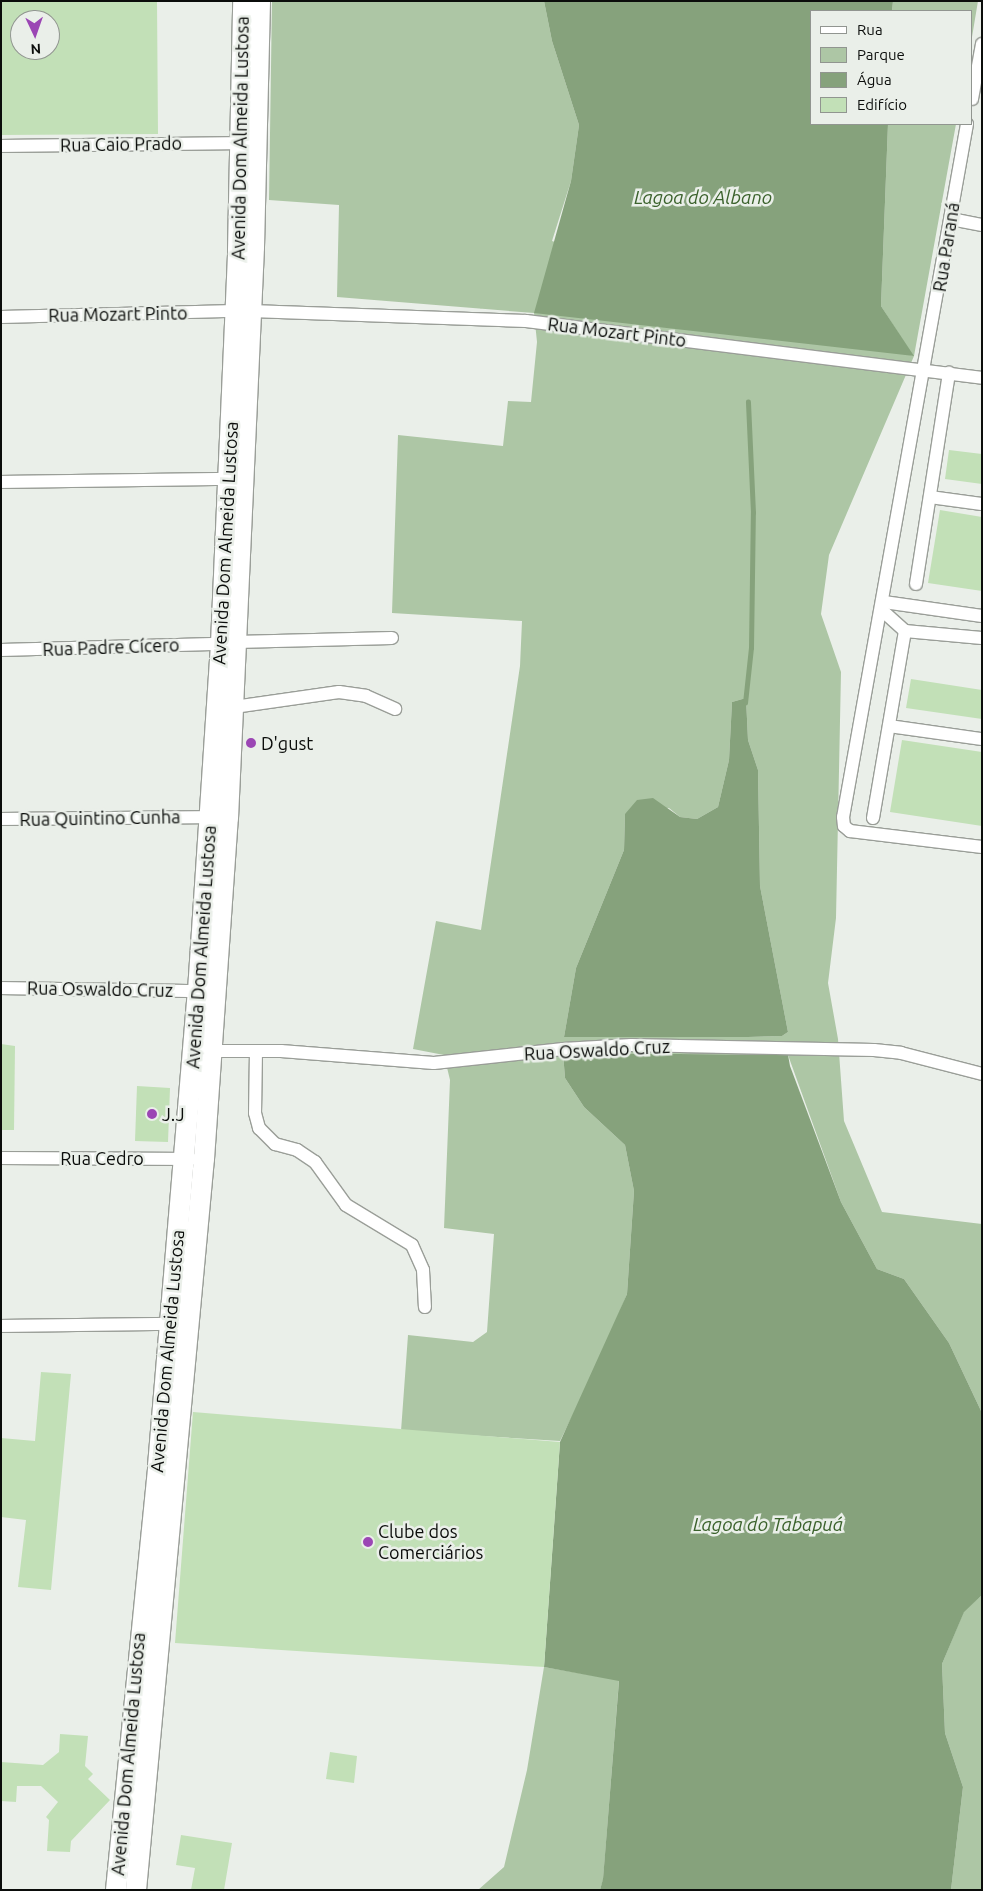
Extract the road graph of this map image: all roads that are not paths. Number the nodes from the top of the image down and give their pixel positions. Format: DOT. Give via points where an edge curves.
graph roads {
  1 [pos="243,1"];
  2 [pos="260,1"];
  3 [pos="982,44"];
  4 [pos="979,68"];
  5 [pos="973,95"];
  6 [pos="967,125"];
  7 [pos="241,143"];
  8 [pos="1,146"];
  9 [pos="951,218"];
  10 [pos="982,225"];
  11 [pos="246,248"];
  12 [pos="243,311"];
  13 [pos="1,318"];
  14 [pos="925,369"];
  15 [pos="949,373"];
  16 [pos="982,378"];
  17 [pos="228,479"];
  18 [pos="1,482"];
  19 [pos="930,496"];
  20 [pos="982,504"];
  21 [pos="916,584"];
  22 [pos="883,606"];
  23 [pos="982,616"];
  24 [pos="905,631"];
  25 [pos="392,638"];
  26 [pos="982,638"];
  27 [pos="228,643"];
  28 [pos="1,650"];
  29 [pos="234,707"];
  30 [pos="395,709"];
  31 [pos="889,726"];
  32 [pos="982,739"];
  33 [pos="219,818"];
  34 [pos="873,818"];
  35 [pos="1,819"];
  36 [pos="982,847"];
  37 [pos="1,988"];
  38 [pos="198,990"];
  39 [pos="210,1051"];
  40 [pos="256,1051"];
  41 [pos="982,1074"];
  42 [pos="1,1158"];
  43 [pos="194,1159"];
  44 [pos="425,1307"];
  45 [pos="169,1324"];
  46 [pos="1,1326"];
  47 [pos="137,1785"];
  48 [pos="116,1884"];
  49 [pos="137,1885"];
  1 -- 7 [label="main road, Avenida Dom Almeida Lustosa"];
  2 -- 11 [label="main road, Avenida Dom Almeida Lustosa"];
  3 -- 4 [label="street"];
  4 -- 5 [label="street"];
  6 -- 9 [label="street, Rua Paraná"];
  7 -- 8 [label="street, Rua Caio Prado"];
  7 -- 11 [label="main road, Avenida Dom Almeida Lustosa"];
  9 -- 10 [label="street"];
  9 -- 14 [label="street, Rua Paraná"];
  11 -- 12 [label="main road, Avenida Dom Almeida Lustosa"];
  12 -- 13 [label="street, Rua Mozart Pinto"];
  12 -- 14 [label="street, Rua Mozart Pinto" via="526,321"];
  12 -- 17 [label="main road, Avenida Dom Almeida Lustosa"];
  12 -- 27 [label="main road, Avenida Dom Almeida Lustosa"];
  14 -- 15 [label="street, Rua Mozart Pinto"];
  14 -- 22 [label="street, Rua Paraná"];
  15 -- 16 [label="street, Rua Mozart Pinto"];
  15 -- 19 [label="street"];
  17 -- 18 [label="street"];
  17 -- 27 [label="main road, Avenida Dom Almeida Lustosa"];
  19 -- 20 [label="street"];
  19 -- 21 [label="street"];
  22 -- 23 [label="street"];
  22 -- 24 [label="street"];
  22 -- 36 [label="street, Rua Paraná" via="843,817 844,826 850,831"];
  24 -- 26 [label="street"];
  24 -- 31 [label="street"];
  25 -- 27 [label="street, Rua Padre Cícero"];
  27 -- 28 [label="street, Rua Padre Cícero"];
  27 -- 29 [label="main road, Avenida Dom Almeida Lustosa"];
  27 -- 33 [label="main road, Avenida Dom Almeida Lustosa"];
  29 -- 30 [label="street" via="339,692 366,696"];
  29 -- 33 [label="main road, Avenida Dom Almeida Lustosa"];
  31 -- 32 [label="street"];
  31 -- 34 [label="street"];
  33 -- 35 [label="street, Rua Quintino Cunha"];
  33 -- 38 [label="main road, Avenida Dom Almeida Lustosa"];
  33 -- 39 [label="main road, Avenida Dom Almeida Lustosa"];
  37 -- 38 [label="street, Rua Oswaldo Cruz"];
  38 -- 43 [label="main road, Avenida Dom Almeida Lustosa"];
  39 -- 40 [label="street, Rua Oswaldo Cruz"];
  39 -- 43 [label="main road, Avenida Dom Almeida Lustosa"];
  40 -- 41 [label="street, Rua Oswaldo Cruz" via="434,1063 563,1048 631,1045 874,1050"];
  40 -- 44 [label="street" via="255,1113 259,1128 275,1144 297,1150 315,1162 346,1205 412,1244 423,1270"];
  42 -- 43 [label="street, Rua Cedro"];
  43 -- 45 [label="main road, Avenida Dom Almeida Lustosa"];
  43 -- 47 [label="main road, Avenida Dom Almeida Lustosa"];
  45 -- 46 [label="street"];
  45 -- 47 [label="main road, Avenida Dom Almeida Lustosa"];
  47 -- 48 [label="main road, Avenida Dom Almeida Lustosa"];
  47 -- 49 [label="main road, Avenida Dom Almeida Lustosa"];
  48 -- 49 [label="main road"];
}
